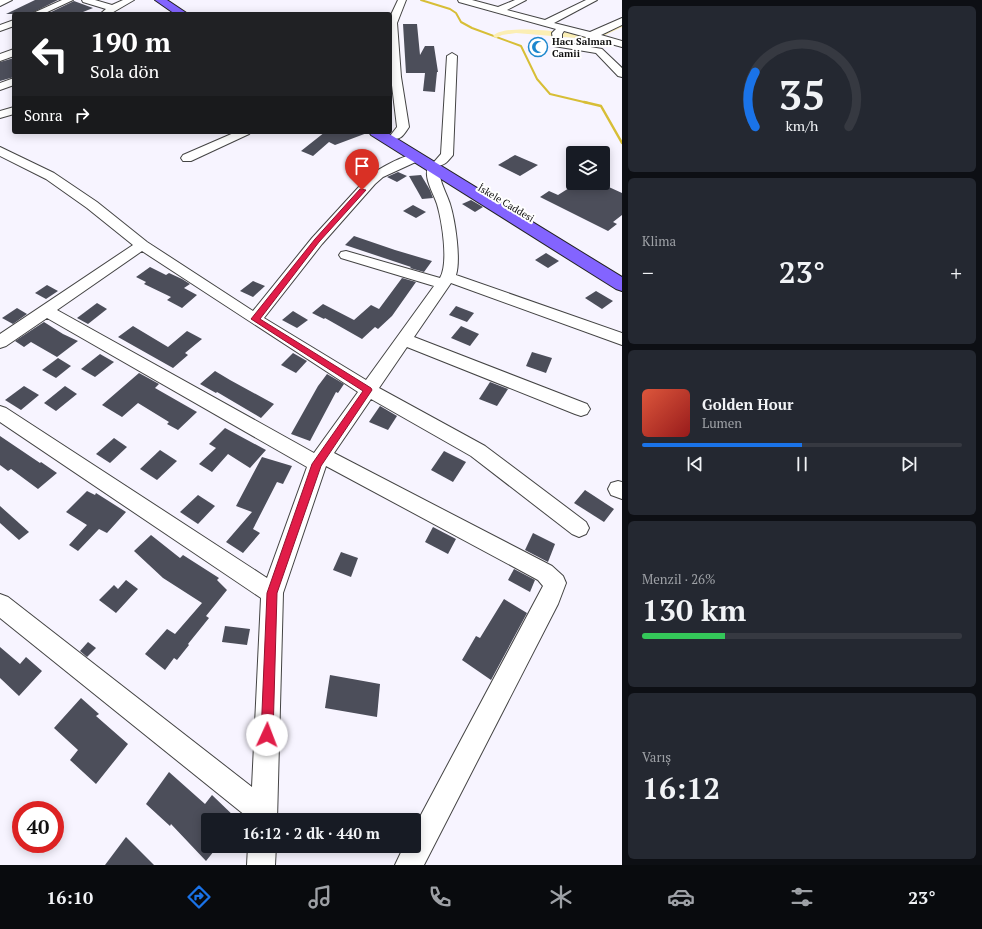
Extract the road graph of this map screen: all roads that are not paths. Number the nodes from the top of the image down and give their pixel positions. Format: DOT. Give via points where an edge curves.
graph roads {
  1 [pos="8,0"];
  2 [pos="69,0"];
  3 [pos="86,0"];
  4 [pos="130,0"];
  5 [pos="160,0"];
  6 [pos="172,0"];
  7 [pos="402,0"];
  8 [pos="462,0"];
  9 [pos="522,0"];
  10 [pos="593,0"];
  11 [pos="0,3"];
  12 [pos="112,8"];
  13 [pos="498,10"];
  14 [pos="40,12"];
  15 [pos="107,12"];
  16 [pos="180,12"];
  17 [pos="192,12"];
  18 [pos="622,21"];
  19 [pos="546,23"];
  20 [pos="12,24"];
  21 [pos="563,27"];
  22 [pos="0,28"];
  23 [pos="591,35"];
  24 [pos="622,38"];
  25 [pos="607,40"];
  26 [pos="622,44"];
  27 [pos="12,53"];
  28 [pos="452,56"];
  29 [pos="0,58"];
  30 [pos="622,74"];
  31 [pos="12,82"];
  32 [pos="0,87"];
  33 [pos="12,111"];
  34 [pos="1,114"];
  35 [pos="241,134"];
  36 [pos="379,134"];
  37 [pos="393,134"];
  38 [pos="0,151"];
  39 [pos="416,157"];
  40 [pos="187,158"];
  41 [pos="437,165"];
  42 [pos="458,183"];
  43 [pos="444,205"];
  44 [pos="142,245"];
  45 [pos="346,255"];
  46 [pos="622,273"];
  47 [pos="446,281"];
  48 [pos="622,285"];
  49 [pos="45,310"];
  50 [pos="255,319"];
  51 [pos="404,339"];
  52 [pos="622,339"];
  53 [pos="0,342"];
  54 [pos="368,390"];
  55 [pos="581,409"];
  56 [pos="0,413"];
  57 [pos="320,460"];
  58 [pos="579,528"];
  59 [pos="272,593"];
  60 [pos="0,604"];
  61 [pos="259,813"];
  62 [pos="264,813"];
  63 [pos="262,853"];
  64 [pos="261,865"];
  65 [pos="409,865"];
  1 -- 11 [label="street"];
  2 -- 14 [label="street"];
  3 -- 12 [label="street"];
  4 -- 12 [label="street"];
  5 -- 16 [label="main road"];
  6 -- 17 [label="main road"];
  7 -- 37 [label="street" via="392,23 396,77 404,127"];
  8 -- 13 [label="street"];
  9 -- 13 [label="street"];
  10 -- 19 [label="street"];
  12 -- 15 [label="street"];
  13 -- 19 [label="street"];
  18 -- 23 [label="street"];
  19 -- 21 [label="street"];
  20 -- 22 [label="street"];
  21 -- 23 [label="street"];
  21 -- 30 [label="street" via="557,33 557,44 599,51"];
  23 -- 25 [label="street"];
  24 -- 25 [label="street"];
  25 -- 26 [label="street"];
  27 -- 29 [label="street"];
  28 -- 41 [label="street" via="447,155"];
  31 -- 32 [label="street"];
  33 -- 34 [label="street"];
  35 -- 40 [label="street"];
  36 -- 39 [label="main road"];
  37 -- 41 [label="main road, İskele Caddesi"];
  38 -- 44 [label="street" via="50,176 92,204"];
  39 -- 41 [label="main road"];
  39 -- 50 [label="street" via="379,174 371,181 317,240"];
  41 -- 42 [label="main road"];
  41 -- 43 [label="street" via="433,176"];
  41 -- 46 [label="main road, İskele Caddesi"];
  42 -- 43 [label="street"];
  42 -- 48 [label="main road"];
  43 -- 47 [label="street" via="451,268"];
  44 -- 49 [label="street"];
  44 -- 50 [label="street"];
  45 -- 47 [label="street"];
  47 -- 51 [label="street"];
  47 -- 52 [label="street"];
  49 -- 53 [label="street"];
  49 -- 57 [label="street"];
  50 -- 54 [label="street"];
  51 -- 54 [label="street"];
  51 -- 55 [label="street"];
  54 -- 57 [label="street"];
  54 -- 58 [label="street" via="478,450"];
  56 -- 59 [label="street"];
  57 -- 59 [label="street"];
  57 -- 65 [label="street" via="545,574 555,583"];
  59 -- 62 [label="street"];
  60 -- 61 [label="street"];
  63 -- 64 [label="street"];
}
